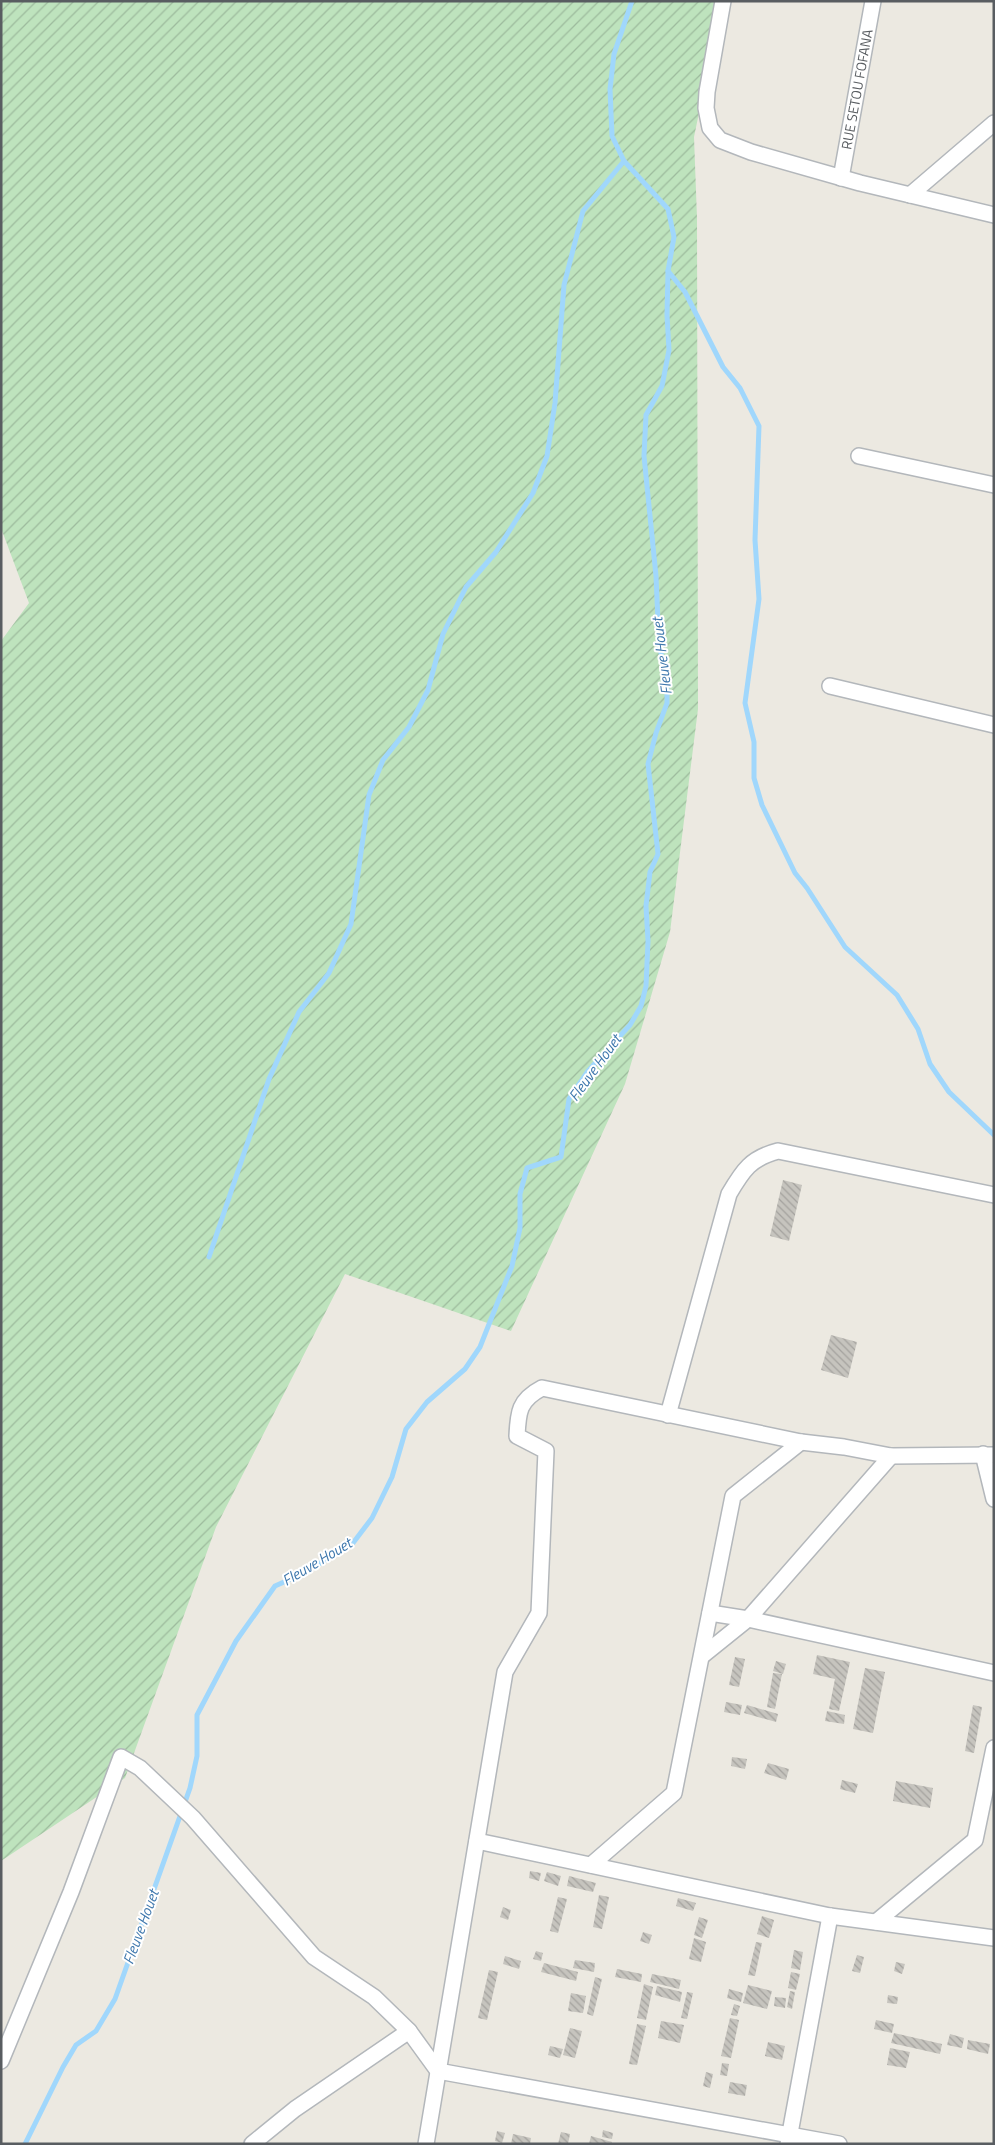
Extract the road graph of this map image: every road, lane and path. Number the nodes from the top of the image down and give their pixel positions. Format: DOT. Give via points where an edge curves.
graph roads {
  1 [pos="723,1"];
  2 [pos="873,1"];
  3 [pos="994,123"];
  4 [pos="841,178"];
  5 [pos="910,195"];
  6 [pos="994,216"];
  7 [pos="859,456"];
  8 [pos="994,485"];
  9 [pos="830,686"];
  10 [pos="994,725"];
  11 [pos="994,1195"];
  12 [pos="668,1415"];
  13 [pos="801,1442"];
  14 [pos="988,1455"];
  15 [pos="891,1456"];
  16 [pos="994,1499"];
  17 [pos="710,1613"];
  18 [pos="748,1619"];
  19 [pos="702,1656"];
  20 [pos="994,1673"];
  21 [pos="994,1748"];
  22 [pos="477,1841"];
  23 [pos="591,1865"];
  24 [pos="830,1916"];
  25 [pos="876,1922"];
  26 [pos="994,1938"];
  27 [pos="409,2031"];
  28 [pos="1,2060"];
  29 [pos="438,2072"];
  30 [pos="788,2140"];
  31 [pos="252,2144"];
  32 [pos="426,2144"];
  33 [pos="839,2144"];
  1 -- 4 [label="street" via="707,92 708,120 715,136 725,144"];
  2 -- 4 [label="street, RUE SETOU FOFANA"];
  3 -- 5 [label="street"];
  4 -- 5 [label="street"];
  5 -- 6 [label="street"];
  7 -- 8 [label="street"];
  9 -- 10 [label="street"];
  11 -- 12 [label="street" via="778,1151 762,1155 742,1171 729,1194"];
  12 -- 13 [label="street"];
  12 -- 22 [label="street" via="542,1388 518,1410 517,1436 546,1452 539,1613 505,1672"];
  13 -- 15 [label="street"];
  13 -- 17 [label="street" via="732,1496"];
  14 -- 15 [label="street"];
  14 -- 16 [label="street"];
  15 -- 18 [label="street"];
  17 -- 18 [label="street"];
  17 -- 19 [label="street"];
  18 -- 19 [label="street"];
  18 -- 20 [label="street"];
  19 -- 23 [label="street" via="674,1793"];
  21 -- 25 [label="street" via="975,1840"];
  22 -- 23 [label="street"];
  22 -- 29 [label="street"];
  23 -- 24 [label="street"];
  24 -- 25 [label="street"];
  24 -- 30 [label="street"];
  25 -- 26 [label="street"];
  27 -- 28 [label="street" via="374,1996 314,1957 193,1818 140,1768 123,1757 118,1758 99,1820"];
  27 -- 29 [label="street"];
  27 -- 31 [label="street" via="295,2109"];
  29 -- 30 [label="street"];
  29 -- 32 [label="street"];
  30 -- 33 [label="street"];
}
